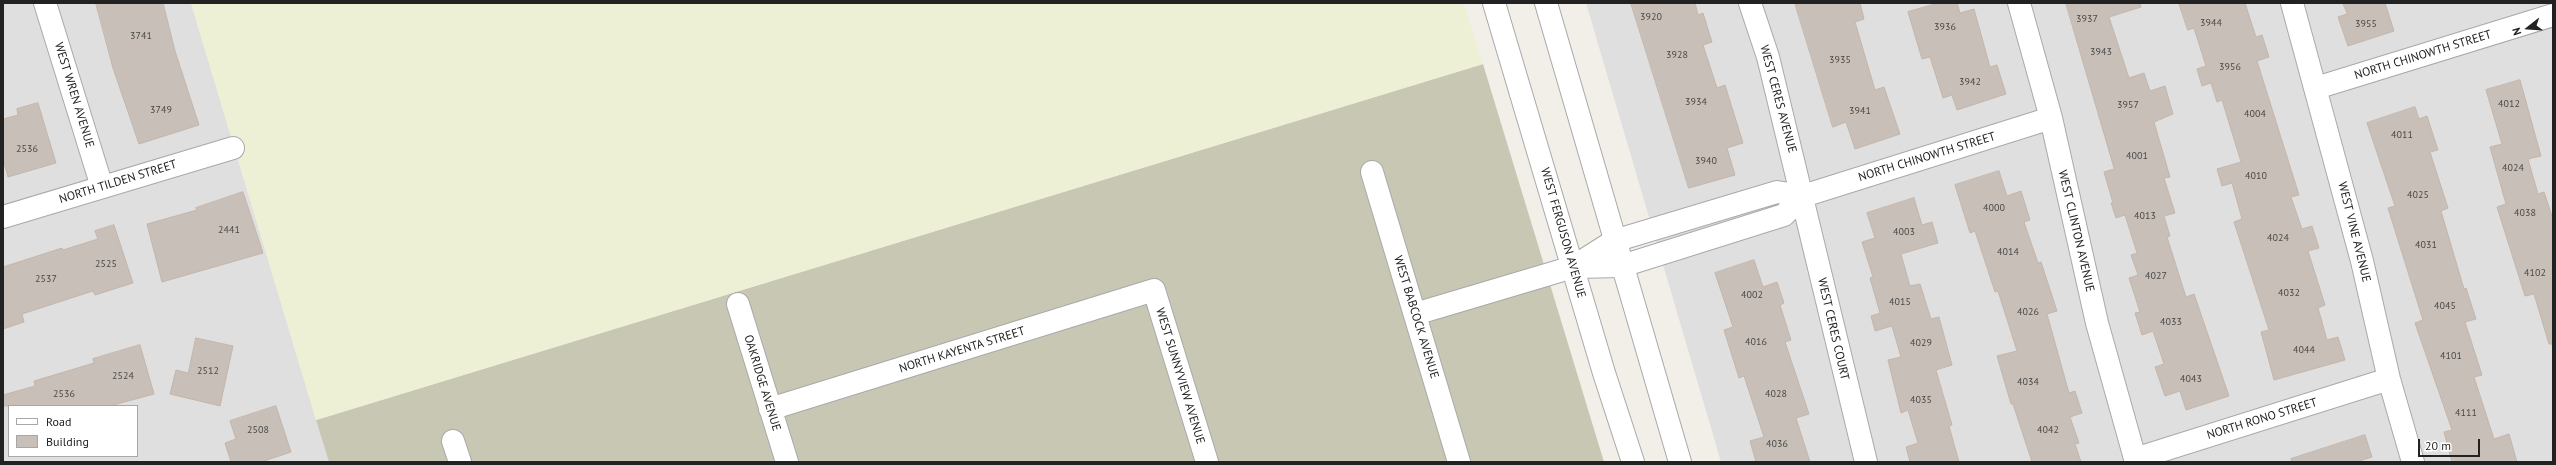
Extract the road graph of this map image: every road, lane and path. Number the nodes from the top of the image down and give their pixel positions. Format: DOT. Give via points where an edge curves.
graph roads {
  1 [pos="45,3"];
  2 [pos="1494,3"];
  3 [pos="1546,3"];
  4 [pos="1750,3"];
  5 [pos="2018,3"];
  6 [pos="2292,3"];
  7 [pos="2551,15"];
  8 [pos="2316,88"];
  9 [pos="2051,118"];
  10 [pos="233,148"];
  11 [pos="1372,172"];
  12 [pos="102,187"];
  13 [pos="1803,196"];
  14 [pos="3,217"];
  15 [pos="1614,241"];
  16 [pos="1622,266"];
  17 [pos="1573,267"];
  18 [pos="1154,290"];
  19 [pos="738,304"];
  20 [pos="1415,314"];
  21 [pos="2389,379"];
  22 [pos="770,409"];
  23 [pos="453,441"];
  24 [pos="2136,460"];
  25 [pos="460,462"];
  26 [pos="787,462"];
  27 [pos="1207,462"];
  28 [pos="1459,462"];
  29 [pos="1633,462"];
  30 [pos="1680,462"];
  31 [pos="1866,462"];
  32 [pos="2414,462"];
  1 -- 12 [label="street, WEST WREN AVENUE"];
  2 -- 17 [label="street, WEST FERGUSON AVENUE"];
  3 -- 15 [label="street"];
  4 -- 13 [label="street, WEST CERES AVENUE" via="1768,57"];
  5 -- 9 [label="street, WEST CLINTON AVENUE"];
  6 -- 8 [label="street, WEST VINE AVENUE"];
  7 -- 8 [label="street, NORTH CHINOWTH STREET"];
  8 -- 21 [label="street, WEST VINE AVENUE" via="2362,261"];
  9 -- 13 [label="street, NORTH CHINOWTH STREET"];
  9 -- 24 [label="street, WEST CLINTON AVENUE" via="2097,324"];
  10 -- 12 [label="street, NORTH TILDEN STREET"];
  11 -- 20 [label="street, WEST BABCOCK AVENUE"];
  12 -- 14 [label="street, NORTH TILDEN STREET"];
  13 -- 15 [label="street, NORTH CHINOWTH STREET" via="1776,192"];
  13 -- 16 [label="street, NORTH CHINOWTH STREET" via="1784,215"];
  13 -- 31 [label="street, WEST CERES COURT"];
  15 -- 16 [label="street"];
  15 -- 17 [label="street, NORTH CHINOWTH STREET"];
  16 -- 17 [label="street, NORTH CHINOWTH STREET"];
  16 -- 30 [label="street"];
  17 -- 20 [label="street, NORTH CHINOWTH STREET"];
  17 -- 29 [label="street, WEST FERGUSON AVENUE"];
  18 -- 22 [label="street, NORTH KAYENTA STREET"];
  18 -- 27 [label="street, WEST SUNNYVIEW AVENUE"];
  19 -- 22 [label="street, OAKRIDGE AVENUE"];
  20 -- 28 [label="street, WEST BABCOCK AVENUE"];
  21 -- 24 [label="street, NORTH RONO STREET"];
  21 -- 32 [label="street, WEST VINE AVENUE"];
  22 -- 26 [label="street, OAKRIDGE AVENUE"];
  23 -- 25 [label="street"];
}
